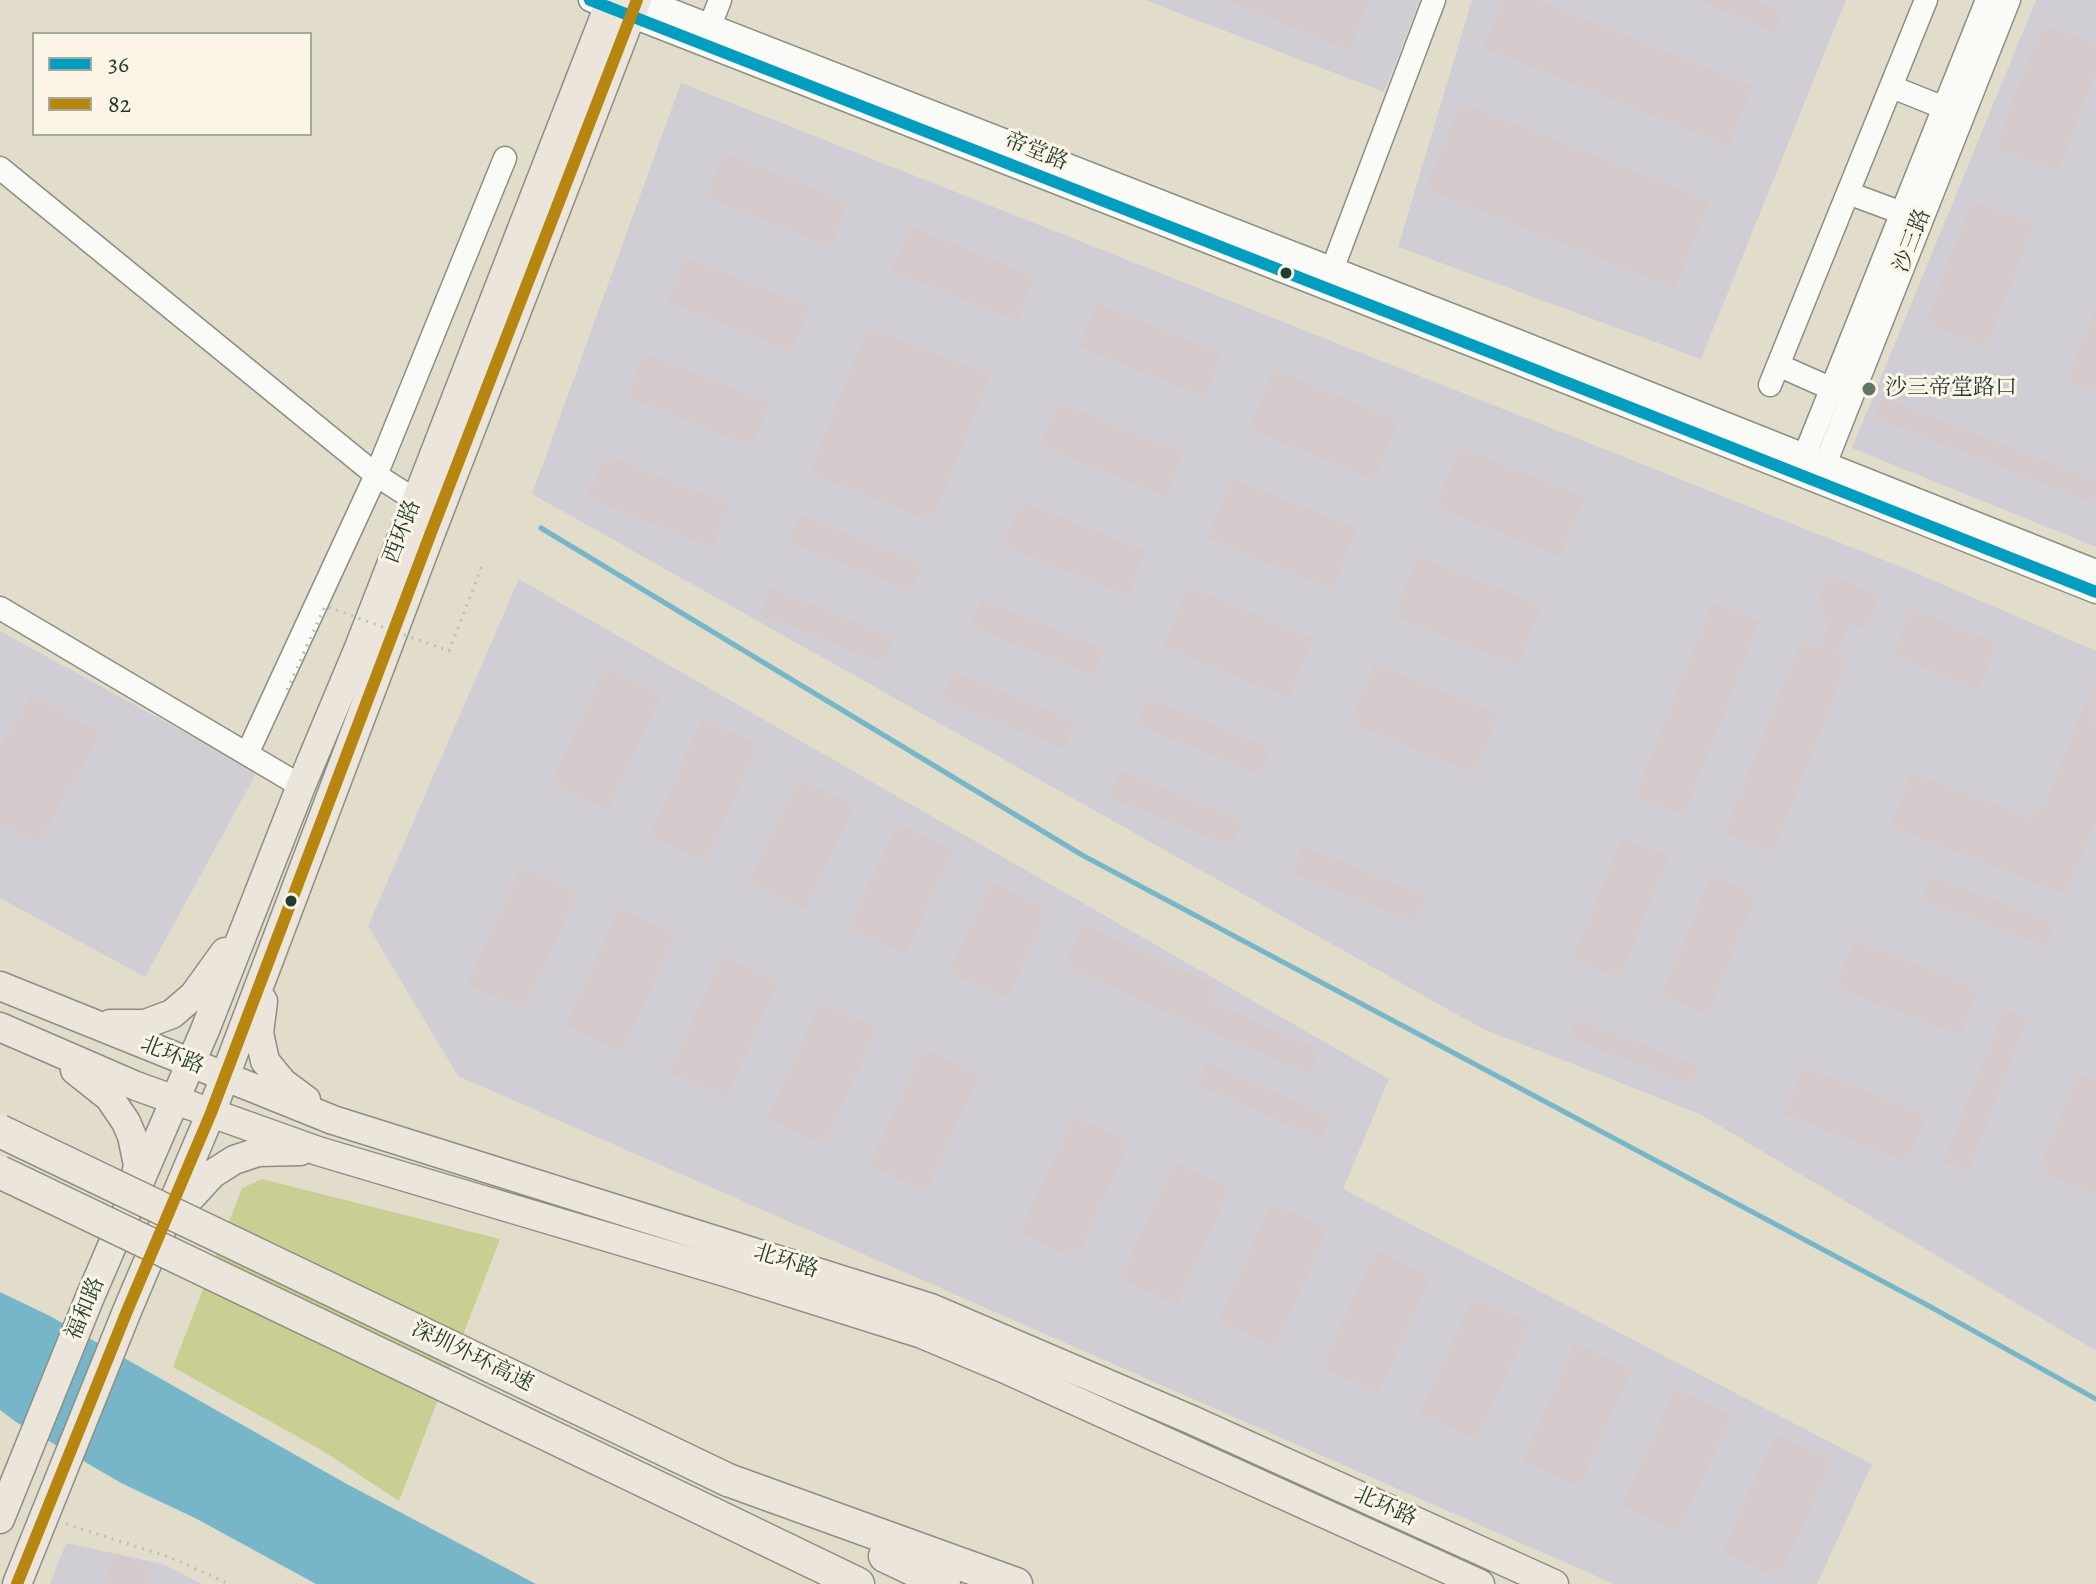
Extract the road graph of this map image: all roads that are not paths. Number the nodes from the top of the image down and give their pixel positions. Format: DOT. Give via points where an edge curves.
graph roads {
  1 [pos="720,0"];
  2 [pos="1434,0"];
  3 [pos="1926,0"];
  4 [pos="1987,0"];
  5 [pos="2009,0"];
  6 [pos="621,4"];
  7 [pos="707,35"];
  8 [pos="1892,87"];
  9 [pos="1953,111"];
  10 [pos="505,158"];
  11 [pos="0,168"];
  12 [pos="1848,193"];
  13 [pos="1902,213"];
  14 [pos="1329,279"];
  15 [pos="1832,389"];
  16 [pos="1812,469"];
  17 [pos="376,475"];
  18 [pos="415,500"];
  19 [pos="2096,571"];
  20 [pos="2096,592"];
  21 [pos="0,608"];
  22 [pos="247,754"];
  23 [pos="301,786"];
  24 [pos="249,919"];
  25 [pos="268,960"];
  26 [pos="0,986"];
  27 [pos="90,1023"];
  28 [pos="0,1027"];
  29 [pos="35,1042"];
  30 [pos="192,1063"];
  31 [pos="224,1077"];
  32 [pos="176,1101"];
  33 [pos="211,1113"];
  34 [pos="333,1120"];
  35 [pos="0,1131"];
  36 [pos="318,1151"];
  37 [pos="0,1172"];
  38 [pos="130,1208"];
  39 [pos="165,1225"];
  40 [pos="728,1480"];
  41 [pos="5,1506"];
  42 [pos="711,1513"];
  43 [pos="17,1584"];
  44 [pos="828,1584"];
  45 [pos="858,1584"];
  46 [pos="944,1584"];
  47 [pos="1016,1584"];
  48 [pos="1480,1584"];
  49 [pos="1554,1584"];
  1 -- 7 [label="street"];
  2 -- 14 [label="street"];
  3 -- 8 [label="street"];
  4 -- 9 [label="street, 沙三路"];
  5 -- 9 [label="street, 沙三路"];
  6 -- 7 [label="street, 帝堂路"];
  6 -- 18 [label="main road, 西环路"];
  6 -- 25 [label="main road, 西环路"];
  7 -- 14 [label="street, 帝堂路"];
  8 -- 9 [label="street"];
  8 -- 12 [label="street"];
  9 -- 13 [label="street, 沙三路"];
  9 -- 16 [label="street, 沙三路"];
  10 -- 17 [label="street"];
  11 -- 17 [label="street"];
  12 -- 13 [label="street"];
  12 -- 15 [label="street" via="1774,375"];
  13 -- 15 [label="street, 沙三路"];
  14 -- 16 [label="street, 帝堂路"];
  15 -- 16 [label="street, 沙三路"];
  16 -- 19 [label="street, 帝堂路"];
  16 -- 20 [label="street, 帝堂路"];
  17 -- 18 [label="street"];
  17 -- 22 [label="street"];
  18 -- 23 [label="main road, 西环路"];
  21 -- 22 [label="street"];
  22 -- 23 [label="street"];
  23 -- 24 [label="main road, 西环路"];
  24 -- 27 [label="main road" via="194,995 172,1014 145,1024"];
  24 -- 30 [label="main road, 西环路"];
  25 -- 31 [label="main road, 西环路"];
  25 -- 34 [label="main road" via="259,1033 265,1061 283,1083"];
  26 -- 27 [label="main road, 北环路"];
  27 -- 30 [label="main road, 北环路"];
  28 -- 29 [label="main road, 北环路"];
  29 -- 32 [label="main road, 北环路"];
  29 -- 38 [label="main road" via="98,1087 126,1122 138,1165"];
  30 -- 31 [label="main road, 北环路"];
  30 -- 32 [label="main road, 西环路"];
  31 -- 33 [label="main road, 西环路"];
  31 -- 34 [label="main road, 北环路"];
  32 -- 33 [label="main road, 北环路"];
  32 -- 38 [label="main road, 福和路"];
  33 -- 36 [label="main road, 北环路"];
  33 -- 39 [label="main road, 福和路"];
  34 -- 49 [label="main road, 北环路" via="931,1308"];
  35 -- 40 [label="highway, 深圳外环高速, bridge"];
  36 -- 39 [label="main road" via="258,1152 234,1160 212,1174"];
  36 -- 48 [label="main road, 北环路" via="922,1334"];
  37 -- 42 [label="highway, 深圳外环高速, bridge"];
  38 -- 41 [label="main road, 福和路"];
  39 -- 43 [label="main road, 福和路"];
  40 -- 46 [label="highway, 深圳外环高速"];
  40 -- 47 [label="highway"];
  42 -- 44 [label="highway"];
  42 -- 45 [label="highway, 深圳外环高速"];
}
